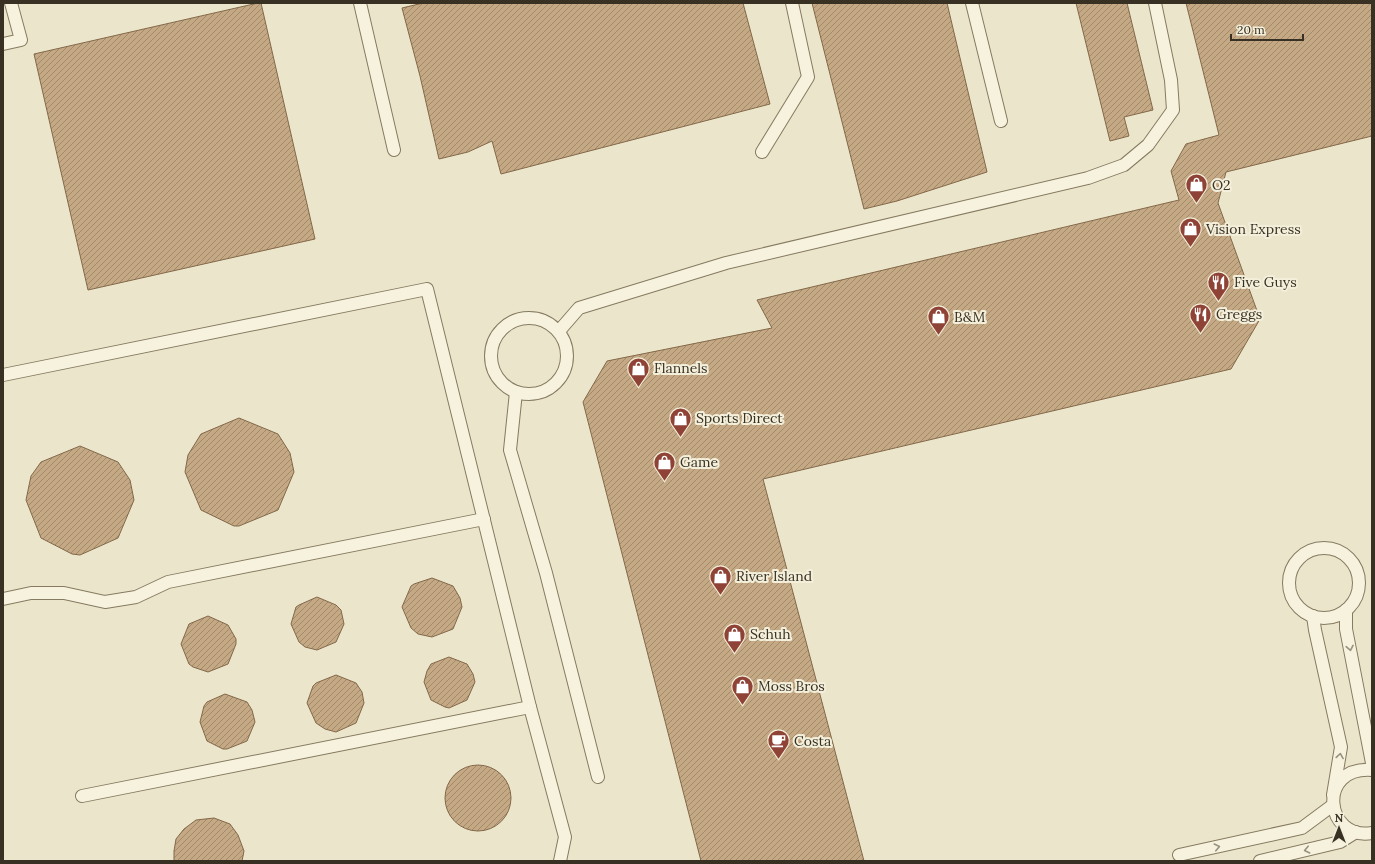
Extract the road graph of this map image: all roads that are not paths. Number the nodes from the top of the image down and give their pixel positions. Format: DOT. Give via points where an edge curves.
graph roads {
  1 [pos="11,3"];
  2 [pos="360,3"];
  3 [pos="792,3"];
  4 [pos="972,3"];
  5 [pos="1155,3"];
  6 [pos="3,44"];
  7 [pos="1001,121"];
  8 [pos="394,150"];
  9 [pos="762,152"];
  10 [pos="559,331"];
  11 [pos="3,375"];
  12 [pos="516,392"];
  13 [pos="484,519"];
  14 [pos="3,599"];
  15 [pos="1346,610"];
  16 [pos="1313,616"];
  17 [pos="530,707"];
  18 [pos="1372,764"];
  19 [pos="1372,770"];
  20 [pos="598,777"];
  21 [pos="82,796"];
  22 [pos="1333,800"];
  23 [pos="1356,832"];
  24 [pos="1372,833"];
  25 [pos="1179,855"];
  26 [pos="560,861"];
  27 [pos="1260,861"];
  1 -- 6 [label="lane" via="21,40"];
  2 -- 8 [label="lane"];
  3 -- 9 [label="lane" via="808,77"];
  4 -- 7 [label="lane"];
  5 -- 10 [label="lane" via="1170,80 1173,110 1148,145 1124,165 1088,178 726,263 579,308"];
  10 -- 12 [label="lane" via="567,346 568,359 564,374 548,390 529,394"];
  10 -- 12 [label="lane" via="549,322 531,317 517,319 499,332 493,342 491,356 496,376 505,386"];
  11 -- 13 [label="lane" via="428,289"];
  12 -- 20 [label="lane" via="510,450 546,573"];
  13 -- 14 [label="lane" via="168,582 136,597 105,602 64,593 32,593"];
  13 -- 17 [label="lane"];
  15 -- 16 [label="lane" via="1335,616"];
  15 -- 16 [label="lane" via="1358,592 1357,572 1345,555 1334,549 1316,548 1305,553 1293,567 1289,578 1294,602 1302,611"];
  15 -- 18 [label="lane, one-way" via="1346,629"];
  22 -- 16 [label="lane, one-way" via="1341,747"];
  17 -- 21 [label="lane"];
  17 -- 26 [label="lane" via="565,837"];
  19 -- 22 [label="lane" via="1351,772 1337,785"];
  22 -- 23 [label="lane" via="1339,821"];
  25 -- 22 [label="lane, one-way" via="1302,828"];
  23 -- 24 [label="lane"];
  23 -- 27 [label="lane, one-way" via="1340,842"];
}
